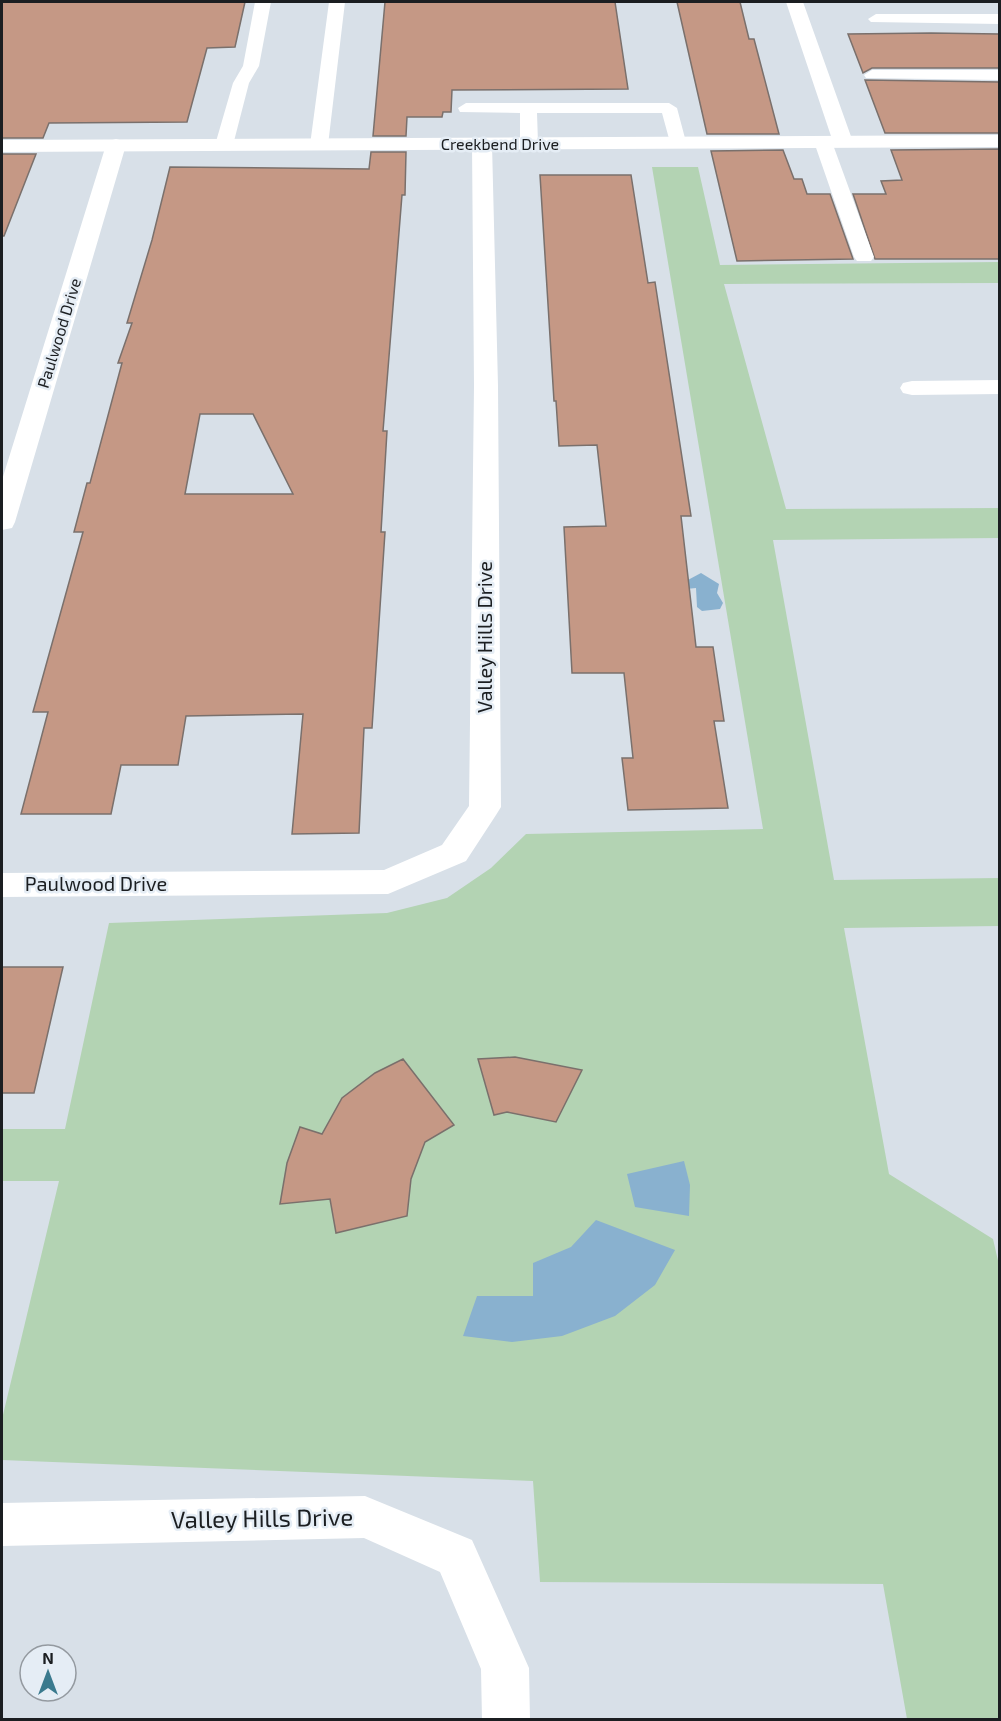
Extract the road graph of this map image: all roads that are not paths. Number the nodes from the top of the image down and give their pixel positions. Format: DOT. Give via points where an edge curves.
graph roads {
  1 [pos="263,2"];
  2 [pos="337,2"];
  3 [pos="794,2"];
  4 [pos="876,19"];
  5 [pos="999,19"];
  6 [pos="872,75"];
  7 [pos="999,75"];
  8 [pos="466,108"];
  9 [pos="528,108"];
  10 [pos="999,141"];
  11 [pos="677,142"];
  12 [pos="833,142"];
  13 [pos="529,143"];
  14 [pos="482,144"];
  15 [pos="319,145"];
  16 [pos="2,146"];
  17 [pos="116,146"];
  18 [pos="224,146"];
  19 [pos="864,257"];
  20 [pos="999,387"];
  21 [pos="912,388"];
  22 [pos="2,522"];
  23 [pos="191,883"];
  24 [pos="2,885"];
  25 [pos="2,1525"];
  26 [pos="506,1719"];
  1 -- 18 [label="lane" via="251,66 241,83"];
  2 -- 15 [label="lane"];
  3 -- 12 [label="street"];
  4 -- 5 [label="lane"];
  6 -- 7 [label="lane"];
  8 -- 9 [label="lane"];
  9 -- 11 [label="lane" via="669,108"];
  9 -- 13 [label="lane"];
  10 -- 12 [label="street, Creekbend Drive"];
  11 -- 12 [label="street, Creekbend Drive"];
  11 -- 13 [label="street, Creekbend Drive"];
  12 -- 19 [label="lane"];
  13 -- 14 [label="street, Creekbend Drive"];
  14 -- 15 [label="street, Creekbend Drive"];
  14 -- 23 [label="street, Valley Hills Drive" via="485,807 454,853 388,882"];
  15 -- 18 [label="street, Creekbend Drive"];
  16 -- 17 [label="street, Creekbend Drive"];
  17 -- 18 [label="street, Creekbend Drive"];
  17 -- 22 [label="street, Paulwood Drive"];
  20 -- 21 [label="street"];
  23 -- 24 [label="street, Paulwood Drive"];
  25 -- 26 [label="street, Valley Hills Drive" via="364,1517 456,1556 505,1668"];
}
